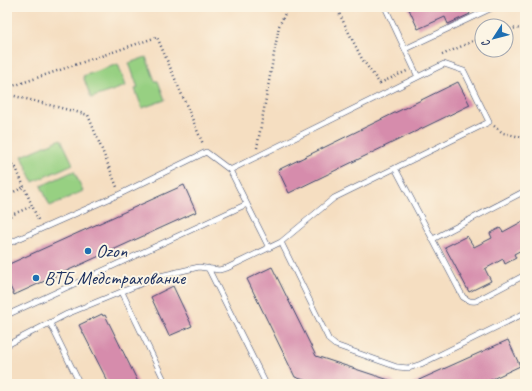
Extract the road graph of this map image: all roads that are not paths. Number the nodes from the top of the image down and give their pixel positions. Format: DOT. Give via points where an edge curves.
graph roads {
  1 [pos="385,7"];
  2 [pos="494,7"];
  3 [pos="405,49"];
  4 [pos="418,77"];
  5 [pos="396,168"];
  6 [pos="230,170"];
  7 [pos="525,191"];
  8 [pos="247,204"];
  9 [pos="433,239"];
  10 [pos="281,242"];
  11 [pos="7,244"];
  12 [pos="269,248"];
  13 [pos="208,268"];
  14 [pos="525,275"];
  15 [pos="122,292"];
  16 [pos="525,313"];
  17 [pos="7,314"];
  18 [pos="50,323"];
  19 [pos="7,345"];
  20 [pos="80,384"];
  21 [pos="166,384"];
  22 [pos="266,384"];
  1 -- 3 [label="lane"];
  2 -- 3 [label="lane"];
  3 -- 4 [label="lane"];
  4 -- 5 [label="lane" via="444,64 464,71 489,122"];
  4 -- 6 [label="lane"];
  5 -- 9 [label="lane"];
  5 -- 10 [label="lane" via="334,198"];
  6 -- 8 [label="lane"];
  6 -- 11 [label="lane" via="206,152 120,194"];
  7 -- 9 [label="lane"];
  8 -- 12 [label="lane"];
  8 -- 17 [label="lane"];
  9 -- 14 [label="lane" via="463,297 471,302"];
  10 -- 12 [label="lane"];
  10 -- 16 [label="lane" via="329,340 335,345 397,366 409,368 421,364"];
  12 -- 13 [label="lane" via="227,268"];
  13 -- 15 [label="lane" via="199,267 160,276"];
  13 -- 22 [label="lane"];
  15 -- 18 [label="lane"];
  15 -- 21 [label="lane"];
  18 -- 19 [label="lane"];
  18 -- 20 [label="lane"];
}
